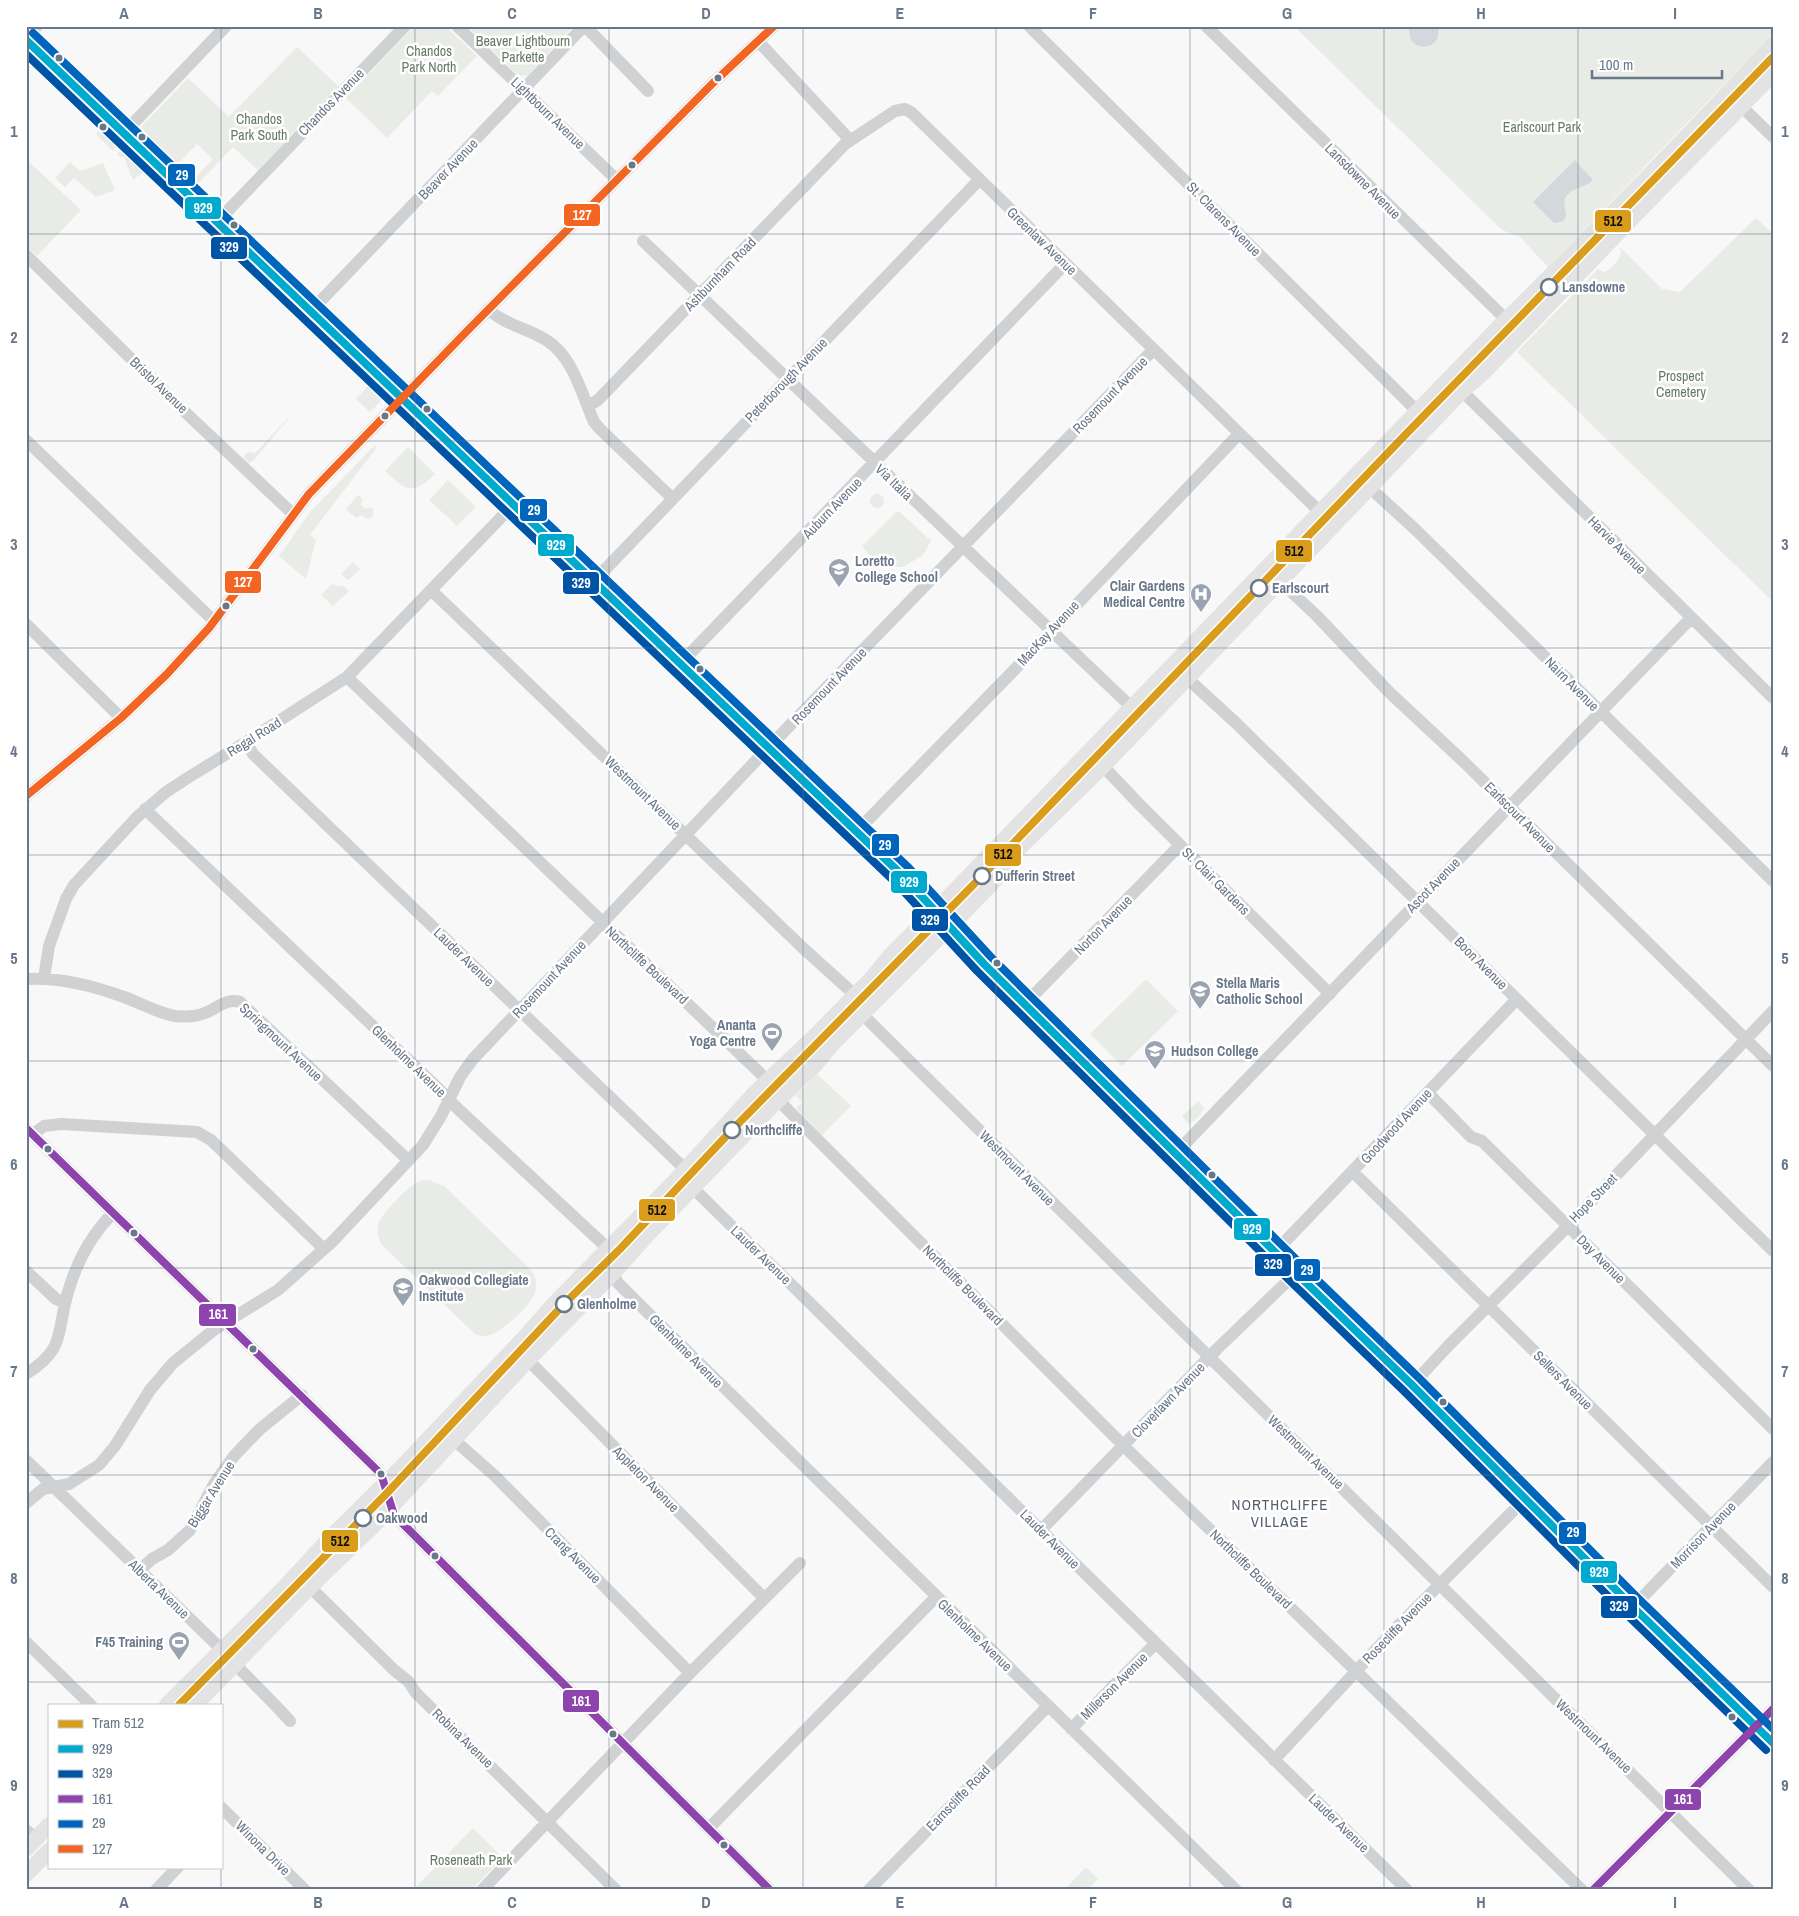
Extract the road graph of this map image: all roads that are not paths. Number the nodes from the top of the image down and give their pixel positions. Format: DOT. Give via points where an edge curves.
graph roads {
  1 [pos="37,26"];
  2 [pos="226,26"];
  3 [pos="405,26"];
  4 [pos="457,26"];
  5 [pos="584,26"];
  6 [pos="774,26"];
  7 [pos="1029,26"];
  8 [pos="1206,26"];
  9 [pos="26,38"];
  10 [pos="758,41"];
  11 [pos="1773,45"];
  12 [pos="1773,74"];
  13 [pos="524,90"];
  14 [pos="648,90"];
  15 [pos="1741,106"];
  16 [pos="124,133"];
  17 [pos="1773,137"];
  18 [pos="850,140"];
  19 [pos="617,180"];
  20 [pos="980,180"];
  21 [pos="217,222"];
  22 [pos="643,241"];
  23 [pos="26,255"];
  24 [pos="1066,264"];
  25 [pos="700,295"];
  26 [pos="488,310"];
  27 [pos="311,311"];
  28 [pos="1506,320"];
  29 [pos="1521,334"];
  30 [pos="1153,350"];
  31 [pos="787,379"];
  32 [pos="1462,391"];
  33 [pos="402,398"];
  34 [pos="588,406"];
  35 [pos="1418,412"];
  36 [pos="1239,434"];
  37 [pos="26,440"];
  38 [pos="875,463"];
  39 [pos="1370,488"];
  40 [pos="672,498"];
  41 [pos="514,504"];
  42 [pos="1321,513"];
  43 [pos="293,514"];
  44 [pos="962,546"];
  45 [pos="1267,569"];
  46 [pos="594,581"];
  47 [pos="1280,582"];
  48 [pos="432,590"];
  49 [pos="1691,618"];
  50 [pos="214,621"];
  51 [pos="26,624"];
  52 [pos="1050,631"];
  53 [pos="680,664"];
  54 [pos="347,677"];
  55 [pos="1187,678"];
  56 [pos="1773,698"];
  57 [pos="1131,707"];
  58 [pos="1600,712"];
  59 [pos="121,718"];
  60 [pos="1146,721"];
  61 [pos="246,742"];
  62 [pos="768,748"];
  63 [pos="1103,766"];
  64 [pos="26,796"];
  65 [pos="1509,807"];
  66 [pos="145,809"];
  67 [pos="857,831"];
  68 [pos="687,835"];
  69 [pos="1180,845"];
  70 [pos="1773,881"];
  71 [pos="1418,902"];
  72 [pos="935,911"];
  73 [pos="602,923"];
  74 [pos="949,927"];
  75 [pos="44,978"];
  76 [pos="26,979"];
  77 [pos="1330,994"];
  78 [pos="855,995"];
  79 [pos="1517,999"];
  80 [pos="1025,1004"];
  81 [pos="520,1010"];
  82 [pos="1773,1011"];
  83 [pos="862,1014"];
  84 [pos="1746,1038"];
  85 [pos="1773,1066"];
  86 [pos="767,1082"];
  87 [pos="1428,1093"];
  88 [pos="449,1099"];
  89 [pos="778,1100"];
  90 [pos="30,1131"];
  91 [pos="1655,1134"];
  92 [pos="1176,1153"];
  93 [pos="408,1160"];
  94 [pos="686,1170"];
  95 [pos="1353,1172"];
  96 [pos="694,1188"];
  97 [pos="114,1213"];
  98 [pos="1566,1226"];
  99 [pos="324,1250"];
  100 [pos="607,1251"];
  101 [pos="1773,1251"];
  102 [pos="1275,1252"];
  103 [pos="26,1271"];
  104 [pos="613,1273"];
  105 [pos="1296,1273"];
  106 [pos="65,1303"];
  107 [pos="1488,1306"];
  108 [pos="227,1322"];
  109 [pos="1210,1358"];
  110 [pos="528,1360"];
  111 [pos="26,1374"];
  112 [pos="1412,1385"];
  113 [pos="302,1395"];
  114 [pos="1773,1429"];
  115 [pos="453,1439"];
  116 [pos="1124,1445"];
  117 [pos="26,1460"];
  118 [pos="1773,1462"];
  119 [pos="386,1482"];
  120 [pos="53,1486"];
  121 [pos="1524,1500"];
  122 [pos="26,1503"];
  123 [pos="390,1506"];
  124 [pos="1711,1527"];
  125 [pos="1041,1530"];
  126 [pos="800,1563"];
  127 [pos="140,1570"];
  128 [pos="1441,1584"];
  129 [pos="310,1587"];
  130 [pos="1773,1588"];
  131 [pos="764,1598"];
  132 [pos="936,1598"];
  133 [pos="1632,1607"];
  134 [pos="26,1642"];
  135 [pos="1156,1643"];
  136 [pos="222,1651"];
  137 [pos="234,1665"];
  138 [pos="1356,1670"];
  139 [pos="690,1673"];
  140 [pos="89,1704"];
  141 [pos="168,1704"];
  142 [pos="196,1704"];
  143 [pos="1048,1706"];
  144 [pos="1773,1709"];
  145 [pos="290,1721"];
  146 [pos="1756,1726"];
  147 [pos="1071,1729"];
  148 [pos="1773,1742"];
  149 [pos="623,1743"];
  150 [pos="1274,1760"];
  151 [pos="222,1808"];
  152 [pos="1671,1812"];
  153 [pos="548,1822"];
  154 [pos="48,1826"];
  155 [pos="709,1828"];
  156 [pos="29,1839"];
  157 [pos="48,1852"];
  158 [pos="177,1868"];
  159 [pos="26,1874"];
  160 [pos="1235,1889"];
  161 [pos="156,1890"];
  162 [pos="304,1890"];
  163 [pos="482,1890"];
  164 [pos="616,1890"];
  165 [pos="770,1890"];
  166 [pos="869,1890"];
  167 [pos="1407,1890"];
  168 [pos="1582,1890"];
  169 [pos="1593,1890"];
  170 [pos="1750,1890"];
  1 -- 9 [label="street"];
  2 -- 16 [label="street"];
  3 -- 21 [label="street, Chandos Avenue"];
  4 -- 13 [label="street, Lightbourn Avenue"];
  5 -- 13 [label="street, Beaver Avenue"];
  5 -- 14 [label="street"];
  6 -- 10 [label="street"];
  7 -- 35 [label="street, St. Clarens Avenue"];
  8 -- 28 [label="street, Lansdowne Avenue"];
  9 -- 16 [label="main road"];
  10 -- 18 [label="street"];
  10 -- 19 [label="street"];
  11 -- 28 [label="main road"];
  12 -- 15 [label="main road"];
  13 -- 19 [label="street, Lightbourn Avenue"];
  13 -- 27 [label="street, Beaver Avenue"];
  15 -- 17 [label="street"];
  15 -- 29 [label="main road"];
  16 -- 21 [label="main road"];
  18 -- 20 [label="street, Greenlaw Avenue" via="895,110 905,109"];
  18 -- 25 [label="street, Ashburnham Road"];
  19 -- 26 [label="street"];
  20 -- 24 [label="street, Greenlaw Avenue"];
  20 -- 31 [label="street, Peterborough Avenue"];
  21 -- 27 [label="main road"];
  22 -- 25 [label="street, Via Italia"];
  23 -- 43 [label="street, Bristol Avenue"];
  24 -- 30 [label="street, Greenlaw Avenue"];
  24 -- 38 [label="street, Auburn Avenue"];
  25 -- 31 [label="street, Via Italia"];
  25 -- 34 [label="street, Ashburnham Road" via="598,400"];
  26 -- 33 [label="street"];
  26 -- 34 [label="street" via="554,346 569,365"];
  27 -- 33 [label="main road"];
  28 -- 29 [label="street, Lansdowne Avenue"];
  28 -- 35 [label="main road"];
  29 -- 32 [label="main road"];
  30 -- 36 [label="street, Greenlaw Avenue"];
  30 -- 44 [label="street, Rosemount Avenue"];
  31 -- 38 [label="street, Via Italia"];
  31 -- 40 [label="street, Peterborough Avenue"];
  32 -- 39 [label="main road"];
  32 -- 49 [label="street, Harvie Avenue"];
  33 -- 41 [label="main road"];
  33 -- 43 [label="street"];
  34 -- 40 [label="street" via="600,429"];
  35 -- 42 [label="main road"];
  36 -- 42 [label="street, Greenlaw Avenue"];
  36 -- 52 [label="street, MacKay Avenue"];
  37 -- 50 [label="street"];
  38 -- 44 [label="street, Via Italia"];
  38 -- 53 [label="street, Auburn Avenue"];
  39 -- 47 [label="main road"];
  39 -- 58 [label="street, Nairn Avenue"];
  40 -- 46 [label="street, Peterborough Avenue"];
  41 -- 46 [label="main road"];
  41 -- 48 [label="street, Regal Road"];
  42 -- 45 [label="main road"];
  43 -- 50 [label="street"];
  44 -- 52 [label="street, Via Italia"];
  44 -- 62 [label="street, Rosemount Avenue"];
  45 -- 47 [label="street, Earlscourt Avenue"];
  45 -- 57 [label="main road"];
  46 -- 53 [label="main road"];
  47 -- 55 [label="main road"];
  47 -- 65 [label="street, Earlscourt Avenue"];
  48 -- 54 [label="street, Regal Road"];
  48 -- 68 [label="street, Westmount Avenue"];
  49 -- 56 [label="street, Harvie Avenue"];
  49 -- 58 [label="street, Ascot Avenue"];
  50 -- 59 [label="street" via="167,674"];
  51 -- 59 [label="street"];
  52 -- 57 [label="street, Via Italia"];
  52 -- 67 [label="street, MacKay Avenue"];
  53 -- 62 [label="main road"];
  54 -- 61 [label="street, Regal Road"];
  54 -- 73 [label="street, Northcliffe Boulevard"];
  55 -- 60 [label="main road"];
  55 -- 71 [label="street, Boon Avenue"];
  57 -- 60 [label="street, Via Italia"];
  57 -- 72 [label="main road"];
  58 -- 65 [label="street, Ascot Avenue"];
  58 -- 70 [label="street, Nairn Avenue"];
  59 -- 64 [label="street"];
  60 -- 63 [label="main road"];
  61 -- 66 [label="street, Regal Road"];
  61 -- 81 [label="street, Lauder Avenue" via="260,760"];
  62 -- 67 [label="main road"];
  62 -- 68 [label="street, Rosemount Avenue"];
  63 -- 69 [label="street, St. Clair Gardens"];
  63 -- 74 [label="main road" via="1017,850 995,880"];
  65 -- 71 [label="street, Ascot Avenue"];
  65 -- 84 [label="street, Earlscourt Avenue"];
  66 -- 75 [label="street, Regal Road" via="74,886 58,915"];
  66 -- 88 [label="street, Glenholme Avenue"];
  67 -- 72 [label="main road"];
  68 -- 73 [label="street, Rosemount Avenue"];
  68 -- 78 [label="street, Westmount Avenue"];
  69 -- 77 [label="street, St. Clair Gardens"];
  69 -- 80 [label="street, Norton Avenue"];
  71 -- 77 [label="street, Ascot Avenue"];
  71 -- 79 [label="street, Boon Avenue"];
  72 -- 74 [label="main road"];
  72 -- 78 [label="main road"];
  73 -- 81 [label="street, Rosemount Avenue"];
  73 -- 86 [label="street, Northcliffe Boulevard"];
  74 -- 80 [label="main road"];
  74 -- 83 [label="main road"];
  75 -- 76 [label="street"];
  75 -- 93 [label="street, Springmount Avenue" via="110,992 176,1016 193,1016 226,1002 240,1002"];
  77 -- 92 [label="street, Ascot Avenue"];
  78 -- 86 [label="main road"];
  79 -- 87 [label="street, Goodwood Avenue"];
  79 -- 91 [label="street, Boon Avenue"];
  80 -- 92 [label="main road"];
  81 -- 88 [label="street, Rosemount Avenue" via="473,1059"];
  81 -- 94 [label="street, Lauder Avenue"];
  82 -- 84 [label="street, Hope Street"];
  83 -- 89 [label="main road"];
  83 -- 109 [label="street, Westmount Avenue"];
  84 -- 85 [label="street, Earlscourt Avenue"];
  84 -- 91 [label="street, Hope Street"];
  86 -- 89 [label="street, Northcliffe Boulevard"];
  86 -- 94 [label="main road"];
  87 -- 95 [label="street, Goodwood Avenue"];
  87 -- 98 [label="street, Day Avenue" via="1471,1137 1482,1141"];
  88 -- 93 [label="street, Rosemount Avenue" via="431,1133"];
  88 -- 100 [label="street, Glenholme Avenue"];
  89 -- 96 [label="main road"];
  89 -- 116 [label="street, Northcliffe Boulevard"];
  90 -- 97 [label="street"];
  90 -- 99 [label="street" via="61,1124 197,1132 211,1140"];
  91 -- 98 [label="street, Hope Street"];
  91 -- 101 [label="street, Boon Avenue"];
  92 -- 102 [label="main road"];
  93 -- 99 [label="street, Rosemount Avenue"];
  94 -- 100 [label="main road"];
  95 -- 102 [label="street, Goodwood Avenue"];
  95 -- 107 [label="street, Sellers Avenue"];
  96 -- 104 [label="main road"];
  96 -- 125 [label="street, Lauder Avenue"];
  97 -- 106 [label="street" via="87,1246"];
  97 -- 108 [label="street"];
  98 -- 107 [label="street, Hope Street"];
  98 -- 114 [label="street, Day Avenue"];
  99 -- 108 [label="street, Rosemount Avenue" via="278,1290"];
  100 -- 104 [label="street, Glenholme Avenue"];
  100 -- 119 [label="main road"];
  102 -- 105 [label="main road"];
  103 -- 106 [label="street" via="56,1299"];
  104 -- 110 [label="main road"];
  104 -- 132 [label="street, Glenholme Avenue" via="617,1282 686,1352"];
  105 -- 109 [label="street, Cloverlawn Avenue"];
  105 -- 112 [label="main road"];
  106 -- 111 [label="street" via="55,1347 42,1363"];
  107 -- 112 [label="street, Hope Street"];
  107 -- 124 [label="street, Sellers Avenue"];
  108 -- 113 [label="street"];
  108 -- 120 [label="street, Rosemount Avenue" via="161,1376 99,1465 68,1484"];
  109 -- 116 [label="street, Cloverlawn Avenue"];
  109 -- 128 [label="street, Westmount Avenue"];
  110 -- 115 [label="main road"];
  110 -- 131 [label="street, Appleton Avenue"];
  112 -- 121 [label="main road"];
  113 -- 119 [label="street" via="382,1474"];
  113 -- 127 [label="street, Biggar Avenue" via="260,1429 234,1456 214,1484 190,1530"];
  115 -- 123 [label="main road"];
  115 -- 139 [label="street, Crang Avenue" via="494,1475"];
  116 -- 125 [label="street, Cloverlawn Avenue"];
  116 -- 138 [label="street, Northcliffe Boulevard"];
  117 -- 120 [label="street, Alberta Avenue"];
  118 -- 124 [label="street, Morrison Avenue"];
  119 -- 123 [label="street"];
  119 -- 136 [label="main road"];
  120 -- 122 [label="street, Rosemount Avenue" via="36,1493"];
  120 -- 127 [label="street, Alberta Avenue"];
  121 -- 128 [label="street, Rosecliffe Avenue"];
  121 -- 133 [label="main road"];
  123 -- 129 [label="main road"];
  123 -- 149 [label="street" via="403,1525"];
  124 -- 130 [label="street, Sellers Avenue"];
  124 -- 133 [label="street, Morrison Avenue"];
  125 -- 135 [label="street, Lauder Avenue"];
  126 -- 131 [label="street"];
  127 -- 136 [label="street, Alberta Avenue"];
  128 -- 138 [label="street, Rosecliffe Avenue"];
  128 -- 152 [label="street, Westmount Avenue"];
  129 -- 137 [label="main road"];
  129 -- 153 [label="street, Robina Avenue"];
  131 -- 139 [label="street"];
  132 -- 143 [label="street, Glenholme Avenue"];
  132 -- 155 [label="street"];
  133 -- 146 [label="main road"];
  134 -- 140 [label="street"];
  135 -- 147 [label="street, Millerson Avenue"];
  135 -- 150 [label="street, Lauder Avenue"];
  136 -- 137 [label="street, Alberta Avenue"];
  136 -- 141 [label="main road"];
  137 -- 142 [label="main road"];
  137 -- 145 [label="street, Alberta Avenue"];
  138 -- 150 [label="street, Rosecliffe Avenue"];
  138 -- 168 [label="street, Northcliffe Boulevard"];
  139 -- 149 [label="street"];
  143 -- 147 [label="street, Glenholme Avenue"];
  143 -- 166 [label="street, Earnscliffe Road"];
  144 -- 146 [label="street"];
  146 -- 148 [label="main road"];
  146 -- 152 [label="street"];
  147 -- 160 [label="street, Glenholme Avenue"];
  149 -- 153 [label="street"];
  149 -- 155 [label="street"];
  150 -- 167 [label="street, Lauder Avenue"];
  151 -- 162 [label="street, Winona Drive"];
  152 -- 169 [label="street"];
  152 -- 170 [label="street, Westmount Avenue"];
  153 -- 163 [label="street"];
  153 -- 164 [label="street, Robina Avenue"];
  154 -- 156 [label="main road"];
  155 -- 165 [label="street"];
  157 -- 159 [label="main road"];
  158 -- 161 [label="street"];
}
